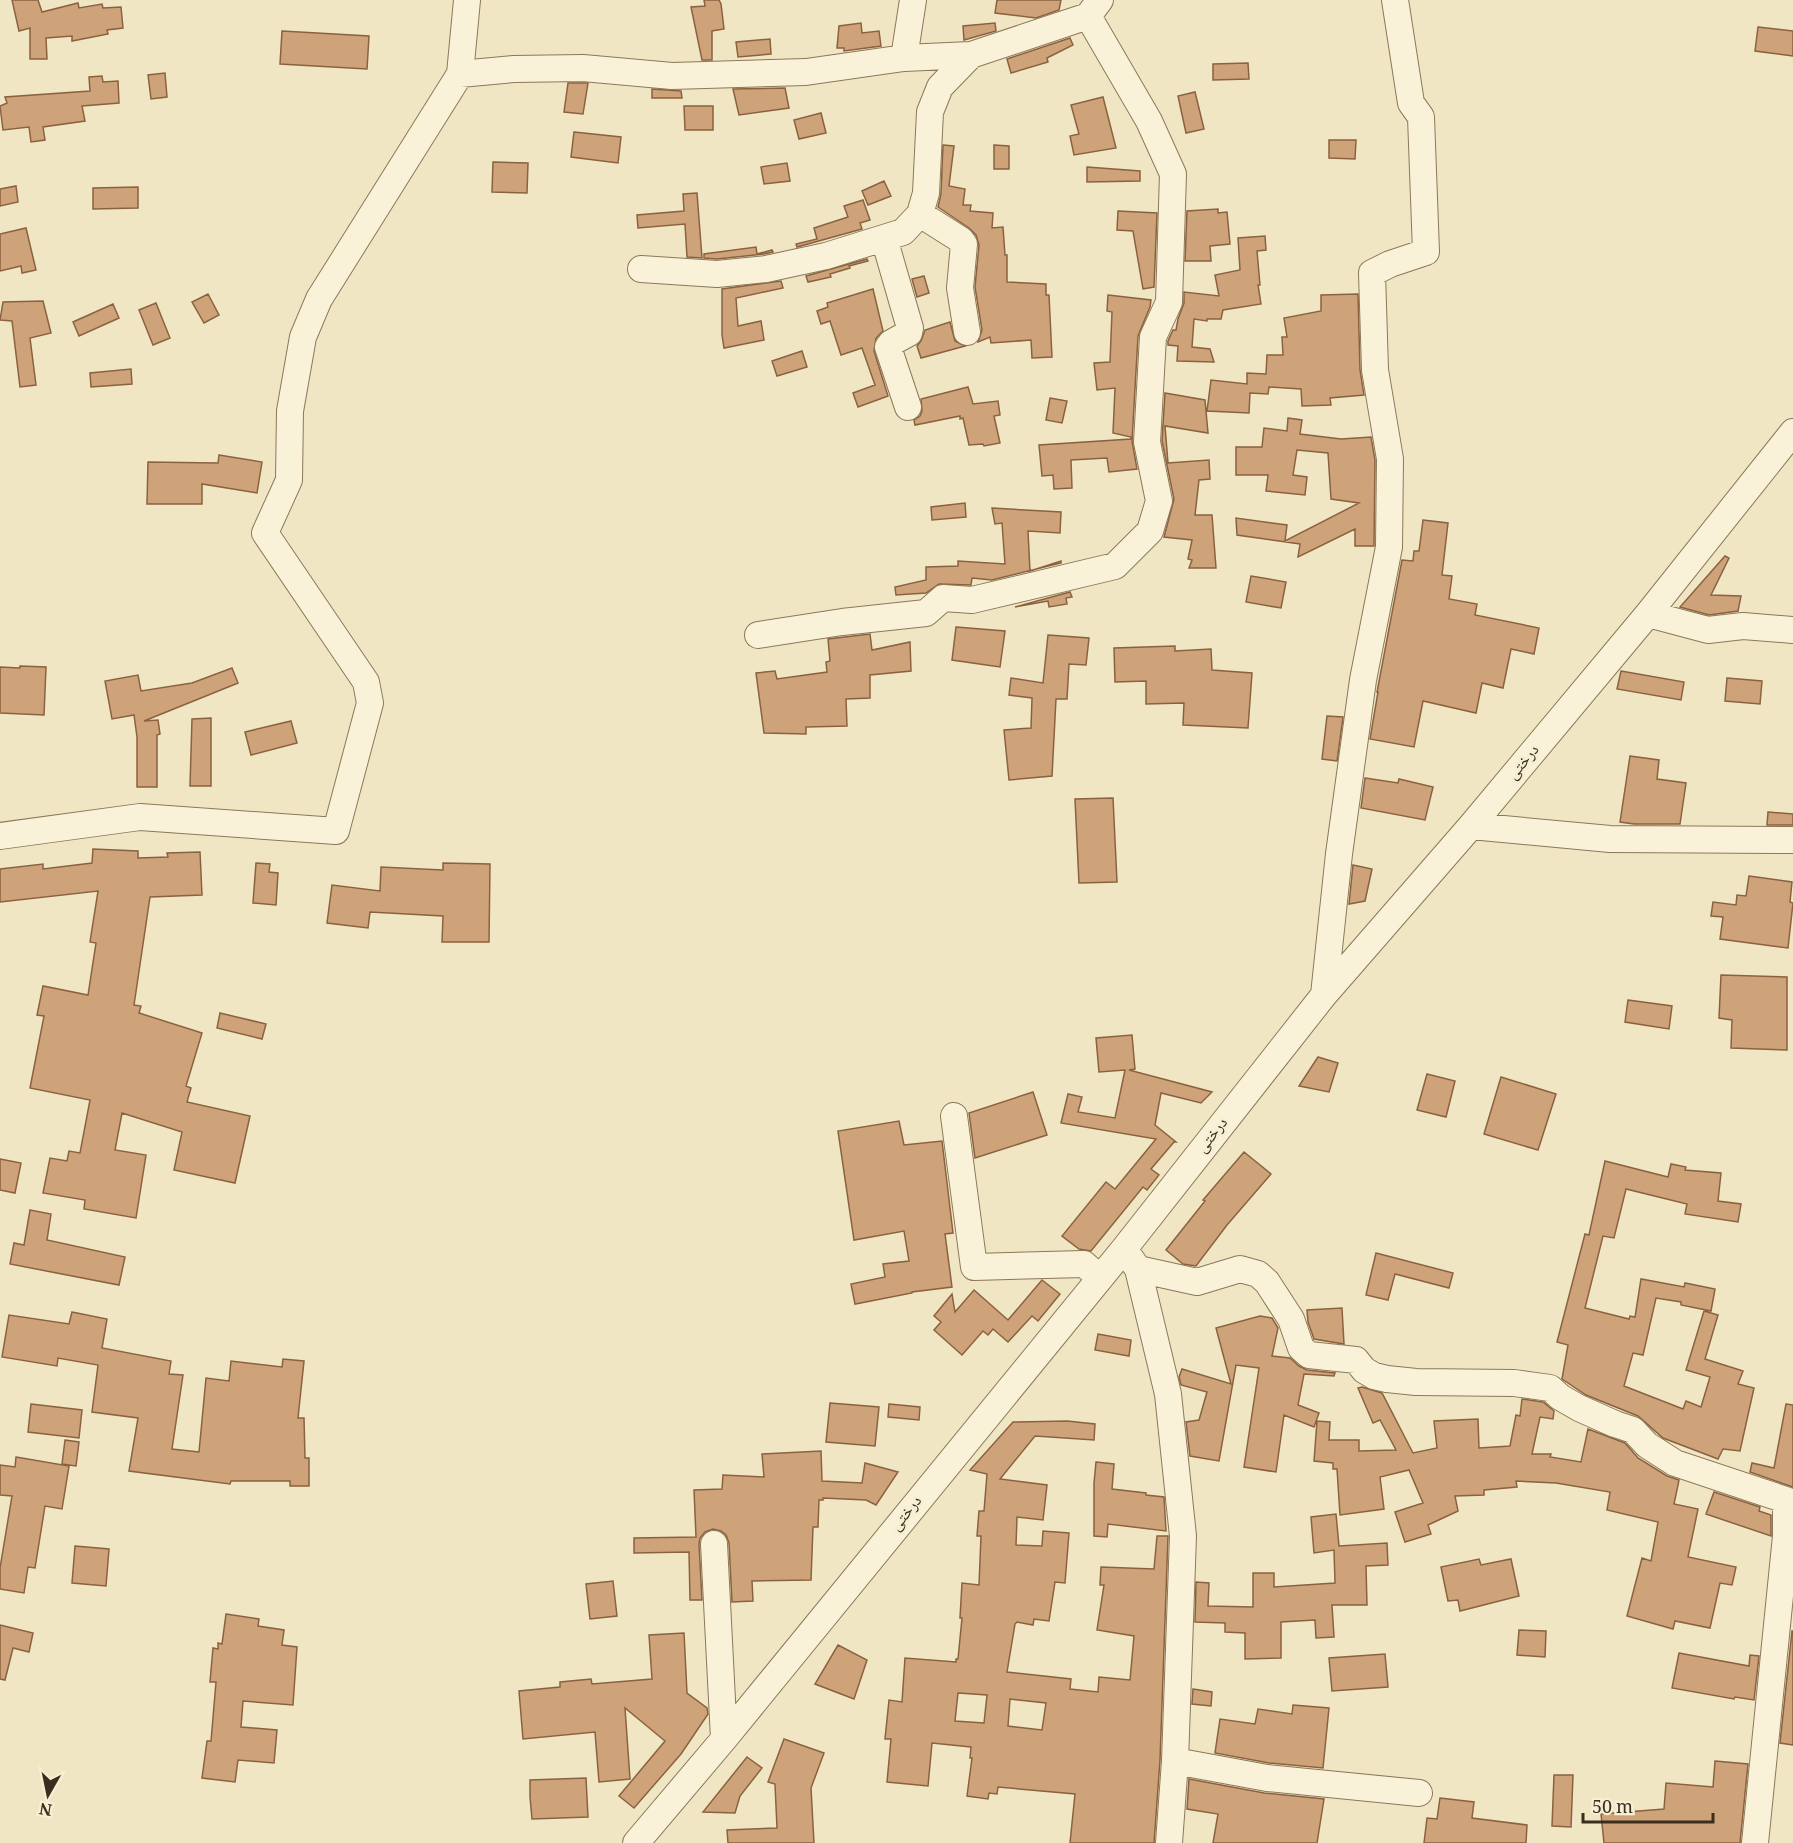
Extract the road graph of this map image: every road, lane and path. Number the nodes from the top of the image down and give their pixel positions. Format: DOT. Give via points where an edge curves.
graph roads {
  1 [pos="467,0"];
  2 [pos="913,0"];
  3 [pos="1395,0"];
  4 [pos="1094,8"];
  5 [pos="970,55"];
  6 [pos="904,58"];
  7 [pos="460,74"];
  8 [pos="920,214"];
  9 [pos="884,238"];
  10 [pos="641,269"];
  11 [pos="967,332"];
  12 [pos="908,407"];
  13 [pos="1793,432"];
  14 [pos="1648,614"];
  15 [pos="1793,630"];
  16 [pos="758,634"];
  17 [pos="1471,826"];
  18 [pos="0,836"];
  19 [pos="1793,840"];
  20 [pos="1324,995"];
  21 [pos="954,1116"];
  22 [pos="1131,1259"];
  23 [pos="1100,1278"];
  24 [pos="714,1544"];
  25 [pos="724,1738"];
  26 [pos="1175,1761"];
  27 [pos="1419,1793"];
  28 [pos="636,1843"];
  29 [pos="1169,1843"];
  30 [pos="1755,1843"];
  1 -- 7 [label="street"];
  2 -- 6 [label="street"];
  3 -- 20 [label="street" via="1411,103 1421,117 1426,252 1372,273 1375,370 1390,459 1389,547 1363,680"];
  4 -- 5 [label="street"];
  4 -- 16 [label="street" via="1173,174 1168,302 1153,337 1147,442 1159,501 1150,531 1115,566 972,600 943,598 926,613"];
  5 -- 6 [label="street"];
  5 -- 8 [label="street" via="940,87 930,112 927,193"];
  6 -- 7 [label="street" via="806,72 672,76 583,68"];
  7 -- 18 [label="street" via="319,299 303,337 290,411 290,480 265,533 366,682 369,703 336,831 140,817"];
  8 -- 9 [label="street" via="903,232"];
  8 -- 11 [label="street" via="964,244 960,288"];
  9 -- 10 [label="street" via="766,269 717,274"];
  9 -- 12 [label="street" via="910,328 909,333 888,347"];
  13 -- 14 [label="street, درختی"];
  14 -- 15 [label="street" via="1708,630 1743,626"];
  14 -- 17 [label="street, درختی"];
  17 -- 19 [label="street" via="1610,839"];
  17 -- 20 [label="street, درختی"];
  20 -- 22 [label="street, درختی"];
  21 -- 23 [label="street" via="974,1268 1084,1264"];
  22 -- 23 [label="street, درختی"];
  22 -- 26 [label="street" via="1168,1394 1183,1536"];
  22 -- 30 [label="street" via="1197,1282 1240,1269 1258,1274 1267,1281 1291,1319 1301,1348 1309,1355 1356,1360 1364,1370 1387,1379 1514,1383 1550,1388 1580,1408 1634,1430 1647,1445 1675,1463 1786,1500 1786,1536"];
  23 -- 25 [label="street, درختی"];
  24 -- 25 [label="street"];
  25 -- 28 [label="street, درختی"];
  26 -- 27 [label="street" via="1267,1778"];
  26 -- 29 [label="street"];
}
